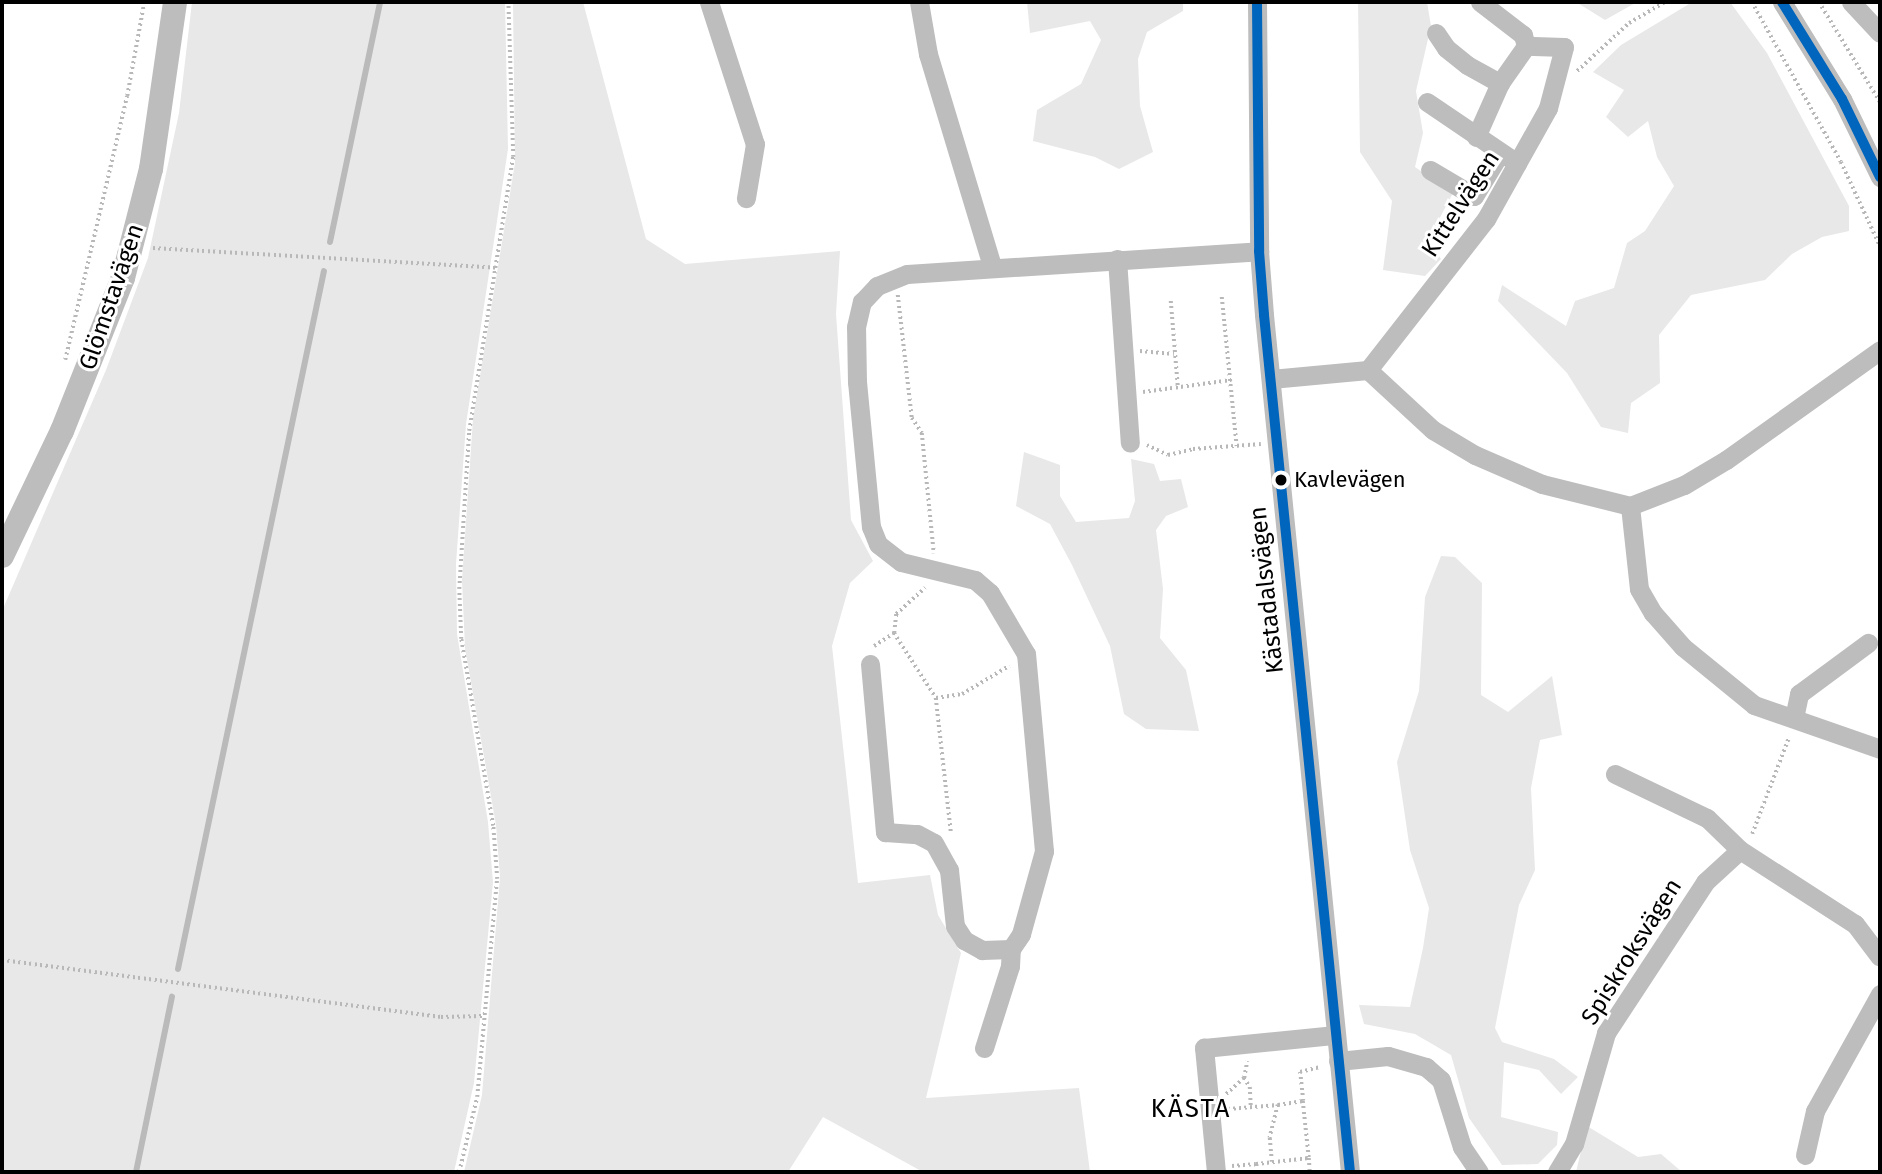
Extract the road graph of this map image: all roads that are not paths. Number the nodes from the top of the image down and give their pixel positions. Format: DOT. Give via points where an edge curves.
graph roads {
  1 [pos="709,2"];
  2 [pos="919,2"];
  3 [pos="1258,2"];
  4 [pos="1480,2"];
  5 [pos="1782,2"];
  6 [pos="1851,2"];
  7 [pos="174,9"];
  8 [pos="1436,33"];
  9 [pos="1880,33"];
  10 [pos="1526,46"];
  11 [pos="1500,83"];
  12 [pos="1427,102"];
  13 [pos="1476,137"];
  14 [pos="1508,158"];
  15 [pos="1430,170"];
  16 [pos="1880,177"];
  17 [pos="746,198"];
  18 [pos="1259,251"];
  19 [pos="1124,259"];
  20 [pos="992,266"];
  21 [pos="1880,351"];
  22 [pos="1368,370"];
  23 [pos="1271,379"];
  24 [pos="1139,393"];
  25 [pos="1137,438"];
  26 [pos="1630,506"];
  27 [pos="3,551"];
  28 [pos="1868,643"];
  29 [pos="870,664"];
  30 [pos="1794,718"];
  31 [pos="1880,750"];
  32 [pos="1615,774"];
  33 [pos="1740,850"];
  34 [pos="1010,950"];
  35 [pos="1880,957"];
  36 [pos="1880,994"];
  37 [pos="1335,1035"];
  38 [pos="984,1048"];
  39 [pos="1338,1061"];
  40 [pos="1805,1155"];
  41 [pos="1216,1172"];
  42 [pos="1350,1172"];
  43 [pos="1479,1172"];
  44 [pos="1557,1172"];
  1 -- 17 [label="street" via="755,144"];
  2 -- 20 [label="street" via="928,54"];
  3 -- 18 [label="street, Kästadalsvägen"];
  4 -- 10 [label="street" via="1523,35"];
  5 -- 16 [label="street" via="1842,99"];
  6 -- 9 [label="street"];
  7 -- 27 [label="main road, Glömstavägen" via="151,169 132,248 96,350"];
  8 -- 11 [label="street" via="1457,56"];
  10 -- 11 [label="street"];
  10 -- 14 [label="street, Kittelvägen" via="1564,47 1548,108"];
  11 -- 13 [label="street"];
  12 -- 13 [label="street"];
  13 -- 14 [label="street"];
  14 -- 15 [label="street" via="1474,196"];
  14 -- 22 [label="street, Kittelvägen" via="1458,258"];
  18 -- 19 [label="street"];
  18 -- 23 [label="street, Kästadalsvägen"];
  19 -- 20 [label="street"];
  19 -- 24 [label="street"];
  19 -- 25 [label="street"];
  20 -- 34 [label="street" via="896,276 862,302 856,327 871,527 889,556 975,580 990,593 1026,654 1044,851 1025,921"];
  21 -- 26 [label="street" via="1726,460 1684,485"];
  22 -- 23 [label="street"];
  22 -- 26 [label="street" via="1433,430 1475,455 1542,484"];
  23 -- 37 [label="street, Kästadalsvägen"];
  26 -- 30 [label="street" via="1639,589 1653,614 1732,691 1754,705"];
  28 -- 30 [label="street" via="1799,694"];
  29 -- 34 [label="street" via="885,832 917,834 941,851 958,932 982,950"];
  30 -- 31 [label="street"];
  32 -- 33 [label="street" via="1707,818"];
  33 -- 35 [label="street" via="1855,924"];
  33 -- 44 [label="street, Spiskroksvägen" via="1705,882 1606,1033 1574,1144"];
  34 -- 38 [label="street" via="1010,966"];
  36 -- 40 [label="street" via="1815,1111"];
  37 -- 39 [label="street, Kästadalsvägen"];
  37 -- 41 [label="street" via="1204,1048"];
  39 -- 42 [label="street, Kästadalsvägen"];
  39 -- 43 [label="street" via="1388,1056 1426,1067 1441,1080 1462,1147"];
}
